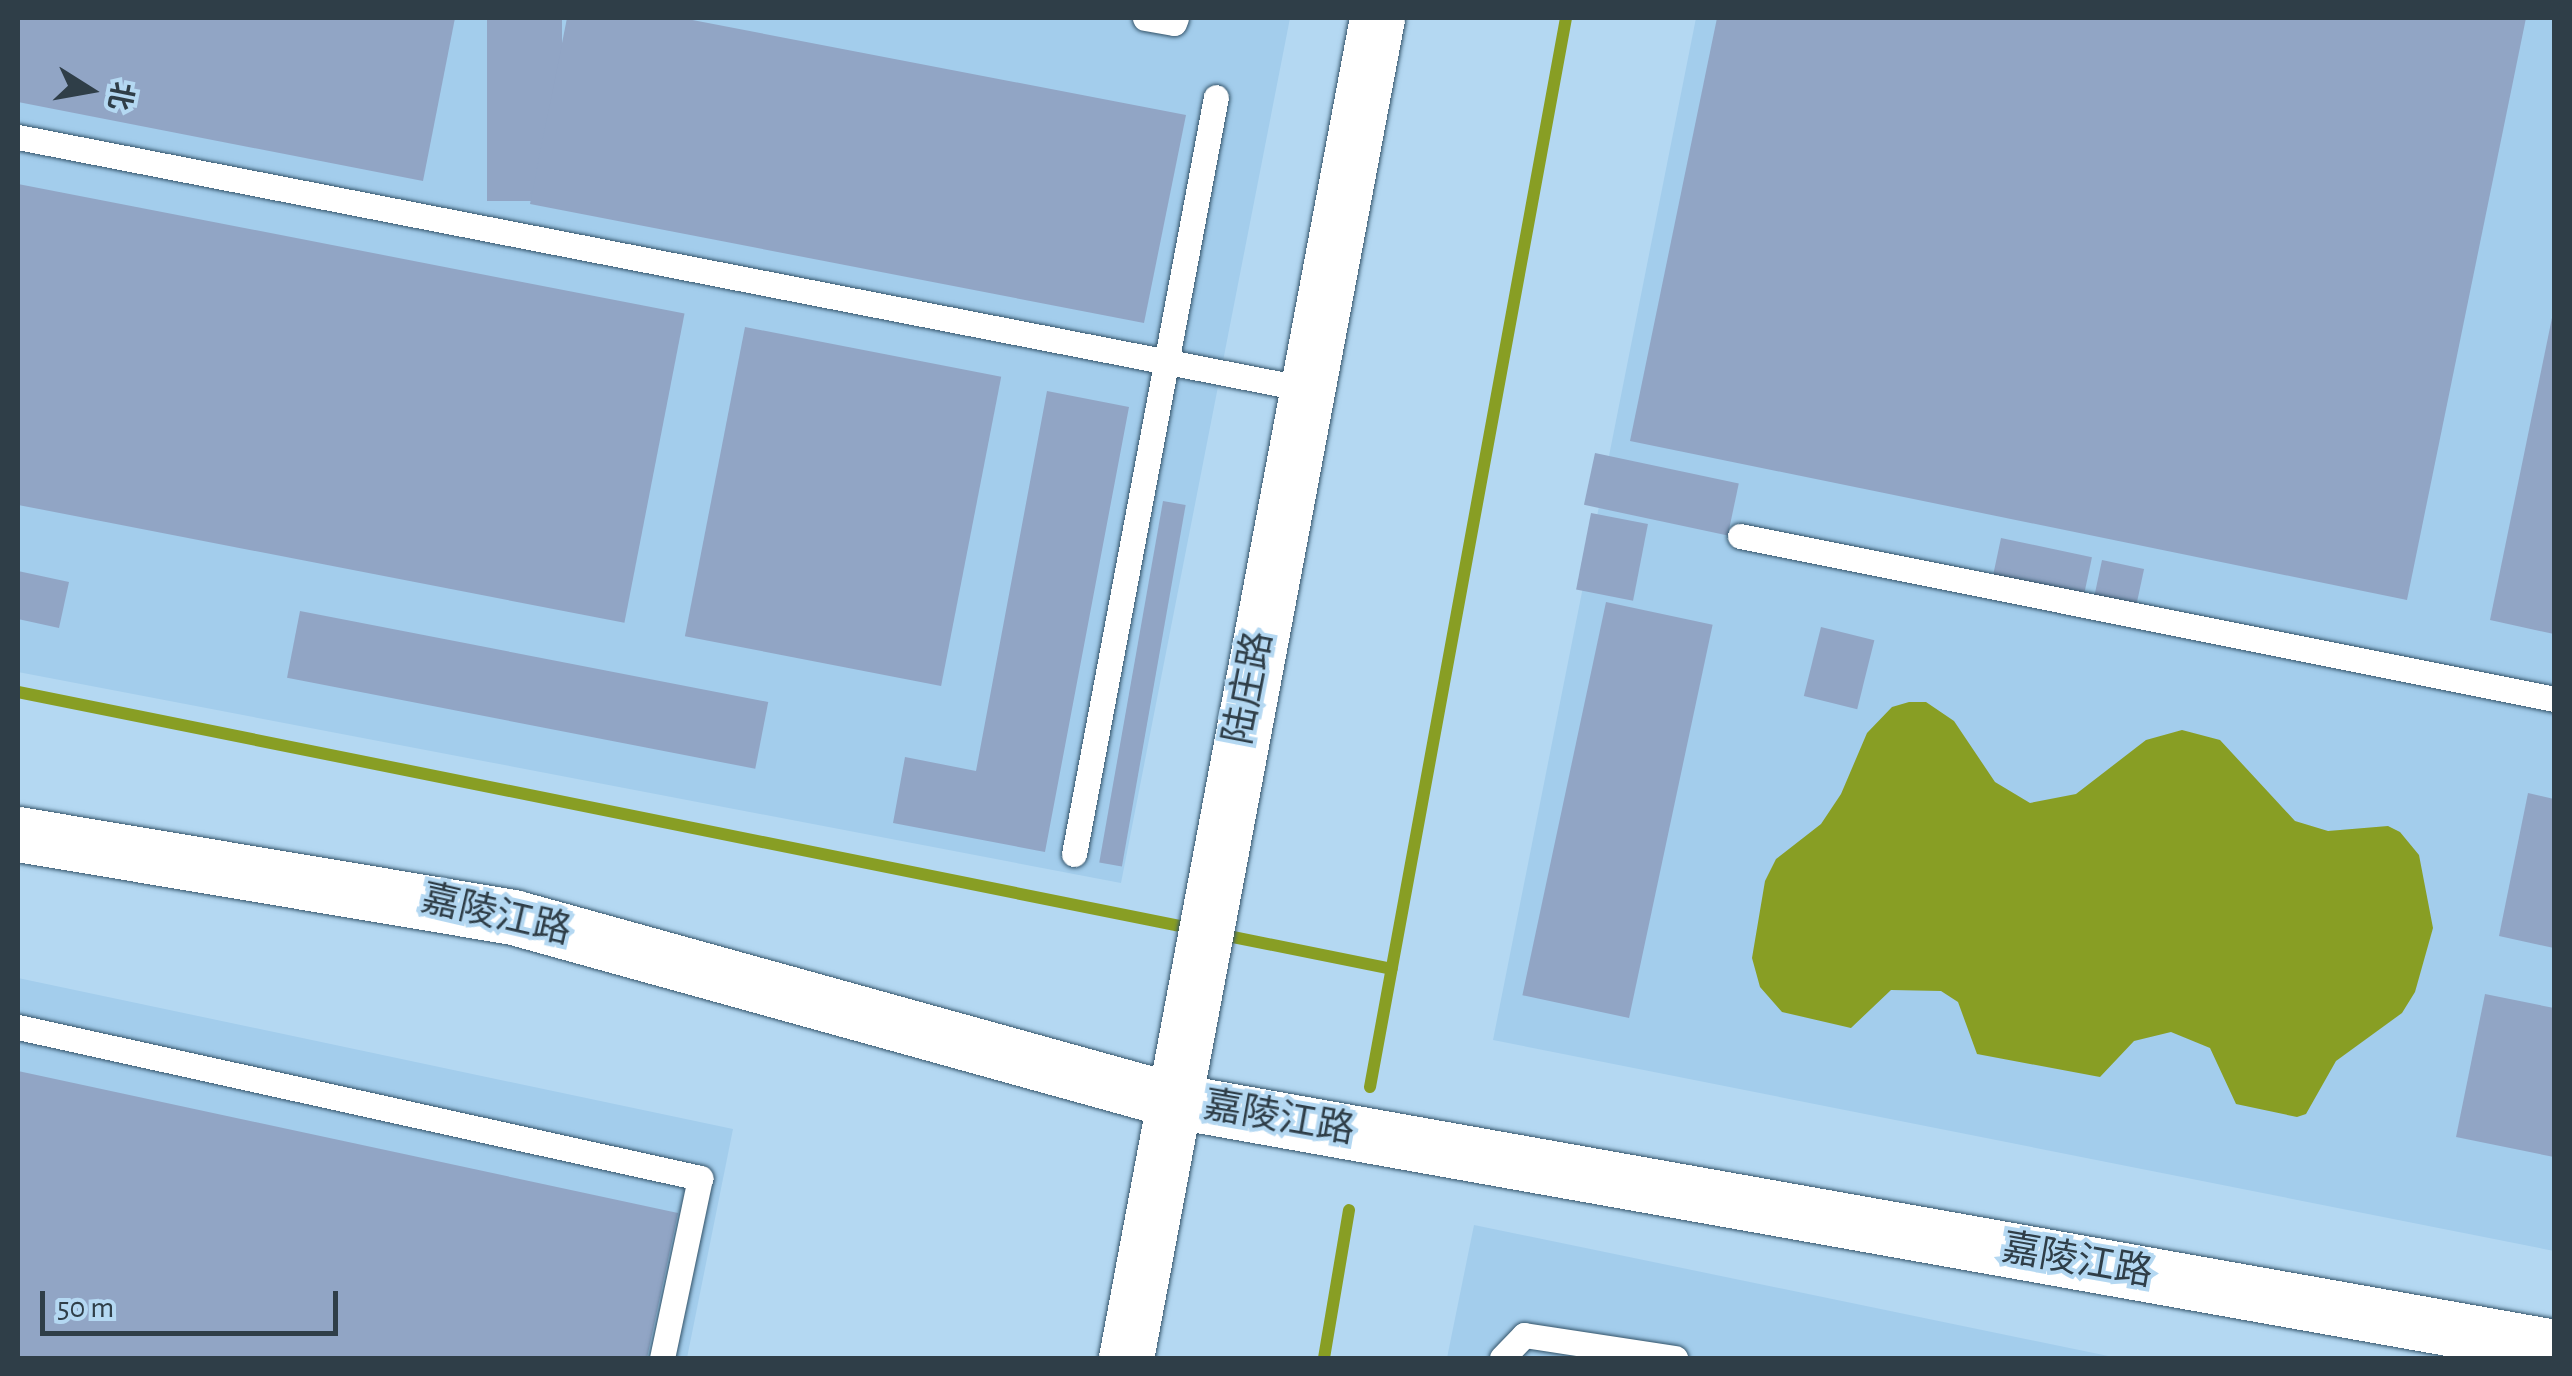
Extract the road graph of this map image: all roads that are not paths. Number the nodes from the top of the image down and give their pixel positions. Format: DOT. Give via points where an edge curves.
graph roads {
  1 [pos="1145,18"];
  2 [pos="1176,18"];
  3 [pos="1376,18"];
  4 [pos="1216,97"];
  5 [pos="18,138"];
  6 [pos="1167,362"];
  7 [pos="1306,389"];
  8 [pos="1740,536"];
  9 [pos="2554,698"];
  10 [pos="18,834"];
  11 [pos="1074,854"];
  12 [pos="18,1028"];
  13 [pos="1176,1101"];
  14 [pos="2554,1347"];
  15 [pos="662,1358"];
  16 [pos="1126,1358"];
  17 [pos="1502,1358"];
  18 [pos="1675,1358"];
  1 -- 2 [label="lane"];
  3 -- 7 [label="street, 陆庄路"];
  4 -- 6 [label="lane"];
  5 -- 6 [label="lane"];
  6 -- 7 [label="lane"];
  6 -- 11 [label="lane"];
  7 -- 13 [label="street, 陆庄路"];
  8 -- 9 [label="lane"];
  10 -- 13 [label="street, 嘉陵江路" via="513,917"];
  12 -- 15 [label="lane" via="700,1178"];
  13 -- 14 [label="street, 嘉陵江路"];
  13 -- 16 [label="street, 陆庄路"];
  17 -- 18 [label="lane" via="1524,1334"];
}
